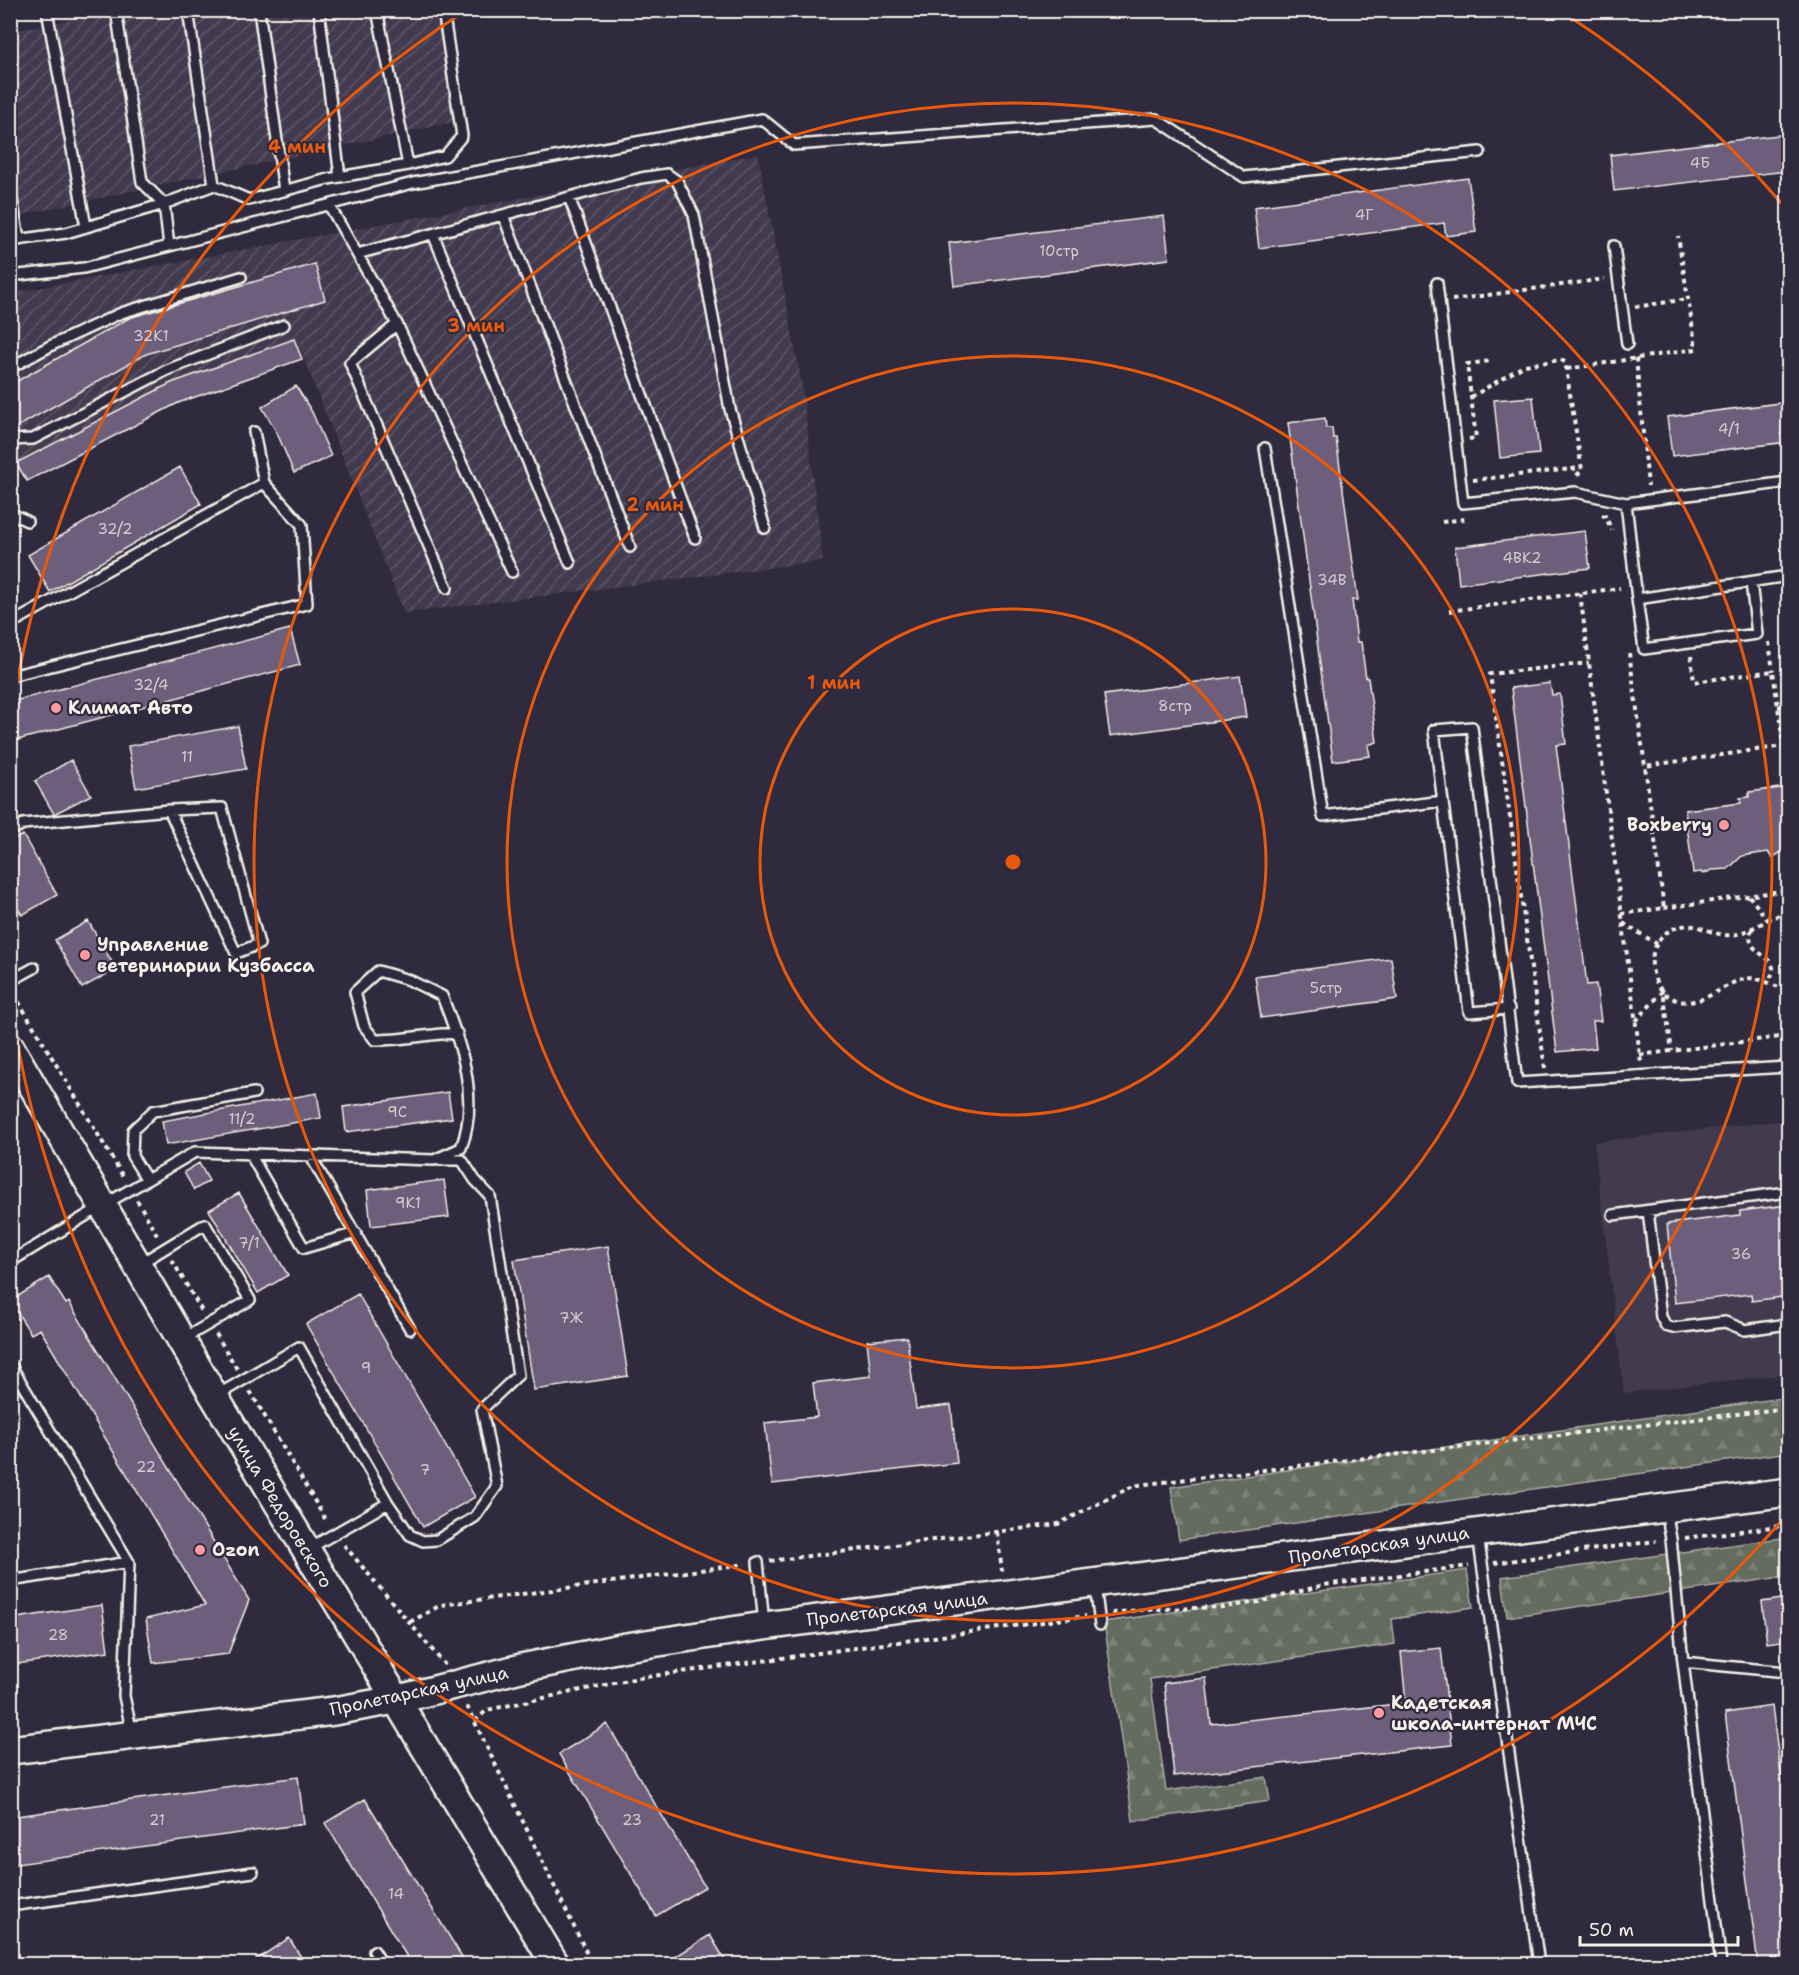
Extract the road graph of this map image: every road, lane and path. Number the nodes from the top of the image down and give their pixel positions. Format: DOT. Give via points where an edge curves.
graph roads {
  1 [pos="47,10"];
  2 [pos="116,10"];
  3 [pos="188,10"];
  4 [pos="259,10"];
  5 [pos="319,10"];
  6 [pos="377,10"];
  7 [pos="443,10"];
  8 [pos="1480,152"];
  9 [pos="408,165"];
  10 [pos="340,177"];
  11 [pos="214,185"];
  12 [pos="10,188"];
  13 [pos="284,191"];
  14 [pos="569,197"];
  15 [pos="164,204"];
  16 [pos="329,205"];
  17 [pos="503,215"];
  18 [pos="86,227"];
  19 [pos="433,234"];
  20 [pos="1678,236"];
  21 [pos="15,240"];
  22 [pos="169,246"];
  23 [pos="1614,246"];
  24 [pos="357,254"];
  25 [pos="10,276"];
  26 [pos="241,277"];
  27 [pos="1618,277"];
  28 [pos="1437,284"];
  29 [pos="1688,299"];
  30 [pos="1440,302"];
  31 [pos="1623,309"];
  32 [pos="398,324"];
  33 [pos="284,325"];
  34 [pos="1627,344"];
  35 [pos="1636,358"];
  36 [pos="1491,361"];
  37 [pos="10,368"];
  38 [pos="1567,369"];
  39 [pos="1470,397"];
  40 [pos="254,432"];
  41 [pos="10,440"];
  42 [pos="1265,448"];
  43 [pos="1470,449"];
  44 [pos="1581,468"];
  45 [pos="1472,470"];
  46 [pos="1788,482"];
  47 [pos="264,483"];
  48 [pos="1560,494"];
  49 [pos="1649,500"];
  50 [pos="1626,503"];
  51 [pos="10,513"];
  52 [pos="1597,513"];
  53 [pos="1465,519"];
  54 [pos="27,521"];
  55 [pos="1442,522"];
  56 [pos="765,528"];
  57 [pos="1613,536"];
  58 [pos="694,538"];
  59 [pos="630,547"];
  60 [pos="570,563"];
  61 [pos="512,572"];
  62 [pos="1788,576"];
  63 [pos="1618,578"];
  64 [pos="1751,582"];
  65 [pos="447,588"];
  66 [pos="1620,588"];
  67 [pos="1580,593"];
  68 [pos="1637,599"];
  69 [pos="1621,600"];
  70 [pos="1449,611"];
  71 [pos="10,624"];
  72 [pos="1689,643"];
  73 [pos="1628,647"];
  74 [pos="1589,663"];
  75 [pos="10,676"];
  76 [pos="1788,705"];
  77 [pos="1778,707"];
  78 [pos="1784,746"];
  79 [pos="1787,762"];
  80 [pos="1645,766"];
  81 [pos="1788,779"];
  82 [pos="1443,801"];
  83 [pos="169,810"];
  84 [pos="10,831"];
  85 [pos="1788,890"];
  86 [pos="1749,896"];
  87 [pos="1664,908"];
  88 [pos="1788,913"];
  89 [pos="1621,914"];
  90 [pos="1768,920"];
  91 [pos="1622,923"];
  92 [pos="1752,929"];
  93 [pos="1657,944"];
  94 [pos="34,968"];
  95 [pos="10,981"];
  96 [pos="1767,982"];
  97 [pos="10,987"];
  98 [pos="1788,989"];
  99 [pos="1663,991"];
  100 [pos="1509,1009"];
  101 [pos="1636,1021"];
  102 [pos="457,1033"];
  103 [pos="1788,1036"];
  104 [pos="10,1047"];
  105 [pos="1672,1051"];
  106 [pos="1788,1067"];
  107 [pos="1546,1072"];
  108 [pos="254,1093"];
  109 [pos="250,1154"];
  110 [pos="311,1157"];
  111 [pos="434,1160"];
  112 [pos="147,1180"];
  113 [pos="130,1189"];
  114 [pos="1788,1192"];
  115 [pos="102,1206"];
  116 [pos="1648,1211"];
  117 [pos="1613,1215"];
  118 [pos="356,1233"];
  119 [pos="165,1248"];
  120 [pos="10,1262"];
  121 [pos="137,1265"];
  122 [pos="210,1324"];
  123 [pos="1788,1324"];
  124 [pos="410,1329"];
  125 [pos="181,1341"];
  126 [pos="10,1364"];
  127 [pos="243,1380"];
  128 [pos="214,1396"];
  129 [pos="1788,1408"];
  130 [pos="1788,1492"];
  131 [pos="388,1503"];
  132 [pos="1666,1507"];
  133 [pos="1788,1525"];
  134 [pos="1477,1532"];
  135 [pos="334,1534"];
  136 [pos="1671,1539"];
  137 [pos="306,1550"];
  138 [pos="129,1562"];
  139 [pos="758,1562"];
  140 [pos="1482,1564"];
  141 [pos="10,1581"];
  142 [pos="1095,1583"];
  143 [pos="1099,1615"];
  144 [pos="410,1622"];
  145 [pos="1100,1625"];
  146 [pos="764,1626"];
  147 [pos="1683,1662"];
  148 [pos="1788,1672"];
  149 [pos="455,1684"];
  150 [pos="1788,1685"];
  151 [pos="395,1700"];
  152 [pos="475,1721"];
  153 [pos="132,1735"];
  154 [pos="10,1750"];
  155 [pos="254,1872"];
  156 [pos="10,1906"];
  157 [pos="375,1951"];
  158 [pos="554,1964"];
  159 [pos="382,1965"];
  160 [pos="592,1965"];
  161 [pos="1539,1965"];
  162 [pos="1721,1965"];
  1 -- 18 [label="lane"];
  2 -- 15 [label="lane" via="142,182"];
  3 -- 11 [label="lane"];
  4 -- 13 [label="lane"];
  5 -- 10 [label="lane"];
  6 -- 9 [label="lane"];
  7 -- 9 [label="lane" via="462,136 446,156"];
  8 -- 16 [label="lane" via="1244,177 1156,119 794,145 762,118 413,183"];
  9 -- 10 [label="lane"];
  10 -- 13 [label="lane"];
  11 -- 13 [label="lane" via="249,200"];
  11 -- 15 [label="lane"];
  12 -- 21 [label="lane"];
  14 -- 17 [label="lane"];
  14 -- 56 [label="lane" via="667,174 677,181 694,215 730,409"];
  14 -- 58 [label="lane"];
  15 -- 18 [label="lane"];
  15 -- 22 [label="lane"];
  16 -- 22 [label="lane"];
  16 -- 24 [label="lane"];
  17 -- 19 [label="lane"];
  17 -- 59 [label="lane"];
  18 -- 21 [label="lane"];
  19 -- 24 [label="lane"];
  19 -- 60 [label="lane"];
  20 -- 29 [label="path"];
  22 -- 25 [label="lane" via="84,268"];
  23 -- 27 [label="lane"];
  24 -- 32 [label="lane"];
  26 -- 37 [label="lane" via="121,313"];
  27 -- 30 [label="path"];
  27 -- 31 [label="lane"];
  28 -- 30 [label="lane"];
  29 -- 31 [label="path"];
  29 -- 35 [label="path" via="1696,349"];
  30 -- 48 [label="lane" via="1463,503"];
  31 -- 34 [label="lane"];
  32 -- 61 [label="lane"];
  32 -- 65 [label="lane" via="350,363"];
  33 -- 41 [label="lane" via="167,370 33,439"];
  35 -- 38 [label="path"];
  35 -- 49 [label="path"];
  36 -- 39 [label="path" via="1467,364"];
  38 -- 39 [label="path" via="1562,360 1525,365"];
  38 -- 44 [label="path"];
  39 -- 43 [label="path" via="1476,438 1469,439"];
  40 -- 47 [label="lane"];
  42 -- 82 [label="lane" via="1323,816"];
  44 -- 45 [label="path" via="1473,480"];
  44 -- 48 [label="path"];
  46 -- 49 [label="lane"];
  47 -- 71 [label="lane"];
  47 -- 75 [label="lane" via="302,525 307,604"];
  48 -- 50 [label="lane" via="1575,492"];
  49 -- 50 [label="lane"];
  50 -- 68 [label="lane"];
  51 -- 54 [label="lane"];
  52 -- 57 [label="path" via="1612,526"];
  53 -- 55 [label="path"];
  62 -- 64 [label="lane"];
  63 -- 66 [label="path"];
  64 -- 68 [label="lane"];
  64 -- 72 [label="lane" via="1757,634"];
  66 -- 67 [label="path"];
  66 -- 69 [label="path"];
  67 -- 70 [label="path"];
  67 -- 74 [label="path"];
  68 -- 72 [label="lane" via="1644,649"];
  72 -- 77 [label="path" via="1694,682 1773,671"];
  73 -- 80 [label="path"];
  74 -- 89 [label="path"];
  74 -- 107 [label="path" via="1490,674"];
  76 -- 77 [label="path"];
  77 -- 78 [label="path"];
  78 -- 79 [label="path"];
  78 -- 80 [label="path"];
  79 -- 81 [label="path"];
  80 -- 87 [label="path"];
  82 -- 100 [label="lane" via="1469,1012"];
  82 -- 100 [label="lane" via="1434,730 1472,726"];
  83 -- 83 [label="lane" via="222,808 259,944 236,953"];
  83 -- 84 [label="lane" via="23,824"];
  85 -- 86 [label="path"];
  86 -- 87 [label="path"];
  86 -- 90 [label="path"];
  87 -- 89 [label="path"];
  88 -- 90 [label="path"];
  89 -- 91 [label="path"];
  90 -- 92 [label="path"];
  91 -- 93 [label="path"];
  91 -- 101 [label="path"];
  92 -- 93 [label="path" via="1731,935 1693,925 1674,928"];
  92 -- 96 [label="path" via="1750,943 1772,962 1772,976"];
  93 -- 99 [label="path" via="1651,957 1653,975"];
  94 -- 95 [label="lane"];
  96 -- 98 [label="path"];
  96 -- 99 [label="path" via="1745,979 1698,1001 1679,1001"];
  97 -- 113 [label="path"];
  99 -- 101 [label="path"];
  99 -- 105 [label="path"];
  100 -- 106 [label="lane" via="1517,1083"];
  101 -- 105 [label="path" via="1640,1055"];
  102 -- 102 [label="lane" via="442,996 409,980 378,971 355,992 364,1026 375,1040"];
  102 -- 111 [label="lane" via="468,1081 468,1130 461,1148"];
  103 -- 105 [label="path"];
  104 -- 115 [label="street, улица Федоровского"];
  108 -- 112 [label="lane" via="153,1111 133,1130 132,1155"];
  109 -- 110 [label="lane"];
  109 -- 112 [label="lane" via="195,1152"];
  109 -- 118 [label="lane" via="304,1248"];
  110 -- 111 [label="lane"];
  110 -- 118 [label="lane"];
  111 -- 131 [label="lane" via="462,1160 490,1196 518,1375 482,1409 497,1486 475,1517 436,1540 423,1541 410,1535"];
  112 -- 113 [label="lane"];
  113 -- 115 [label="lane"];
  113 -- 119 [label="path"];
  114 -- 116 [label="lane"];
  115 -- 120 [label="lane"];
  115 -- 121 [label="street, улица Федоровского"];
  116 -- 117 [label="lane"];
  116 -- 123 [label="lane" via="1661,1317 1666,1326 1725,1322 1745,1330"];
  118 -- 124 [label="lane"];
  119 -- 121 [label="lane"];
  119 -- 122 [label="path"];
  119 -- 122 [label="lane" via="204,1224 250,1300"];
  121 -- 125 [label="street, улица Федоровского"];
  122 -- 125 [label="lane"];
  122 -- 127 [label="path"];
  125 -- 128 [label="street, улица Федоровского"];
  126 -- 138 [label="lane"];
  127 -- 128 [label="lane"];
  127 -- 131 [label="lane" via="299,1347"];
  127 -- 135 [label="path"];
  128 -- 137 [label="street, улица Федоровского"];
  129 -- 139 [label="path" via="1146,1484 1133,1486 1058,1524"];
  130 -- 132 [label="street, Пролетарская улица"];
  131 -- 135 [label="lane"];
  132 -- 134 [label="street, Пролетарская улица"];
  132 -- 136 [label="lane"];
  133 -- 136 [label="path"];
  134 -- 140 [label="lane"];
  134 -- 142 [label="street, Пролетарская улица"];
  135 -- 137 [label="lane"];
  135 -- 144 [label="path"];
  136 -- 140 [label="path"];
  136 -- 147 [label="lane"];
  137 -- 151 [label="street, улица Федоровского"];
  138 -- 141 [label="lane"];
  138 -- 153 [label="lane" via="124,1696"];
  139 -- 144 [label="path" via="441,1605"];
  139 -- 146 [label="lane"];
  140 -- 143 [label="path" via="1324,1585 1224,1607"];
  140 -- 161 [label="lane"];
  142 -- 143 [label="lane"];
  142 -- 146 [label="street, Пролетарская улица"];
  143 -- 145 [label="lane"];
  143 -- 152 [label="path" via="638,1678 487,1710"];
  144 -- 149 [label="path" via="442,1660"];
  146 -- 149 [label="street, Пролетарская улица" via="626,1647"];
  147 -- 148 [label="lane"];
  147 -- 162 [label="lane"];
  148 -- 150 [label="lane"];
  149 -- 151 [label="street, Пролетарская улица"];
  149 -- 152 [label="path"];
  151 -- 153 [label="street, Пролетарская улица"];
  151 -- 158 [label="street, улица Федоровского"];
  152 -- 160 [label="path"];
  153 -- 154 [label="street, Пролетарская улица"];
  155 -- 156 [label="lane"];
  157 -- 159 [label="lane"];
}
